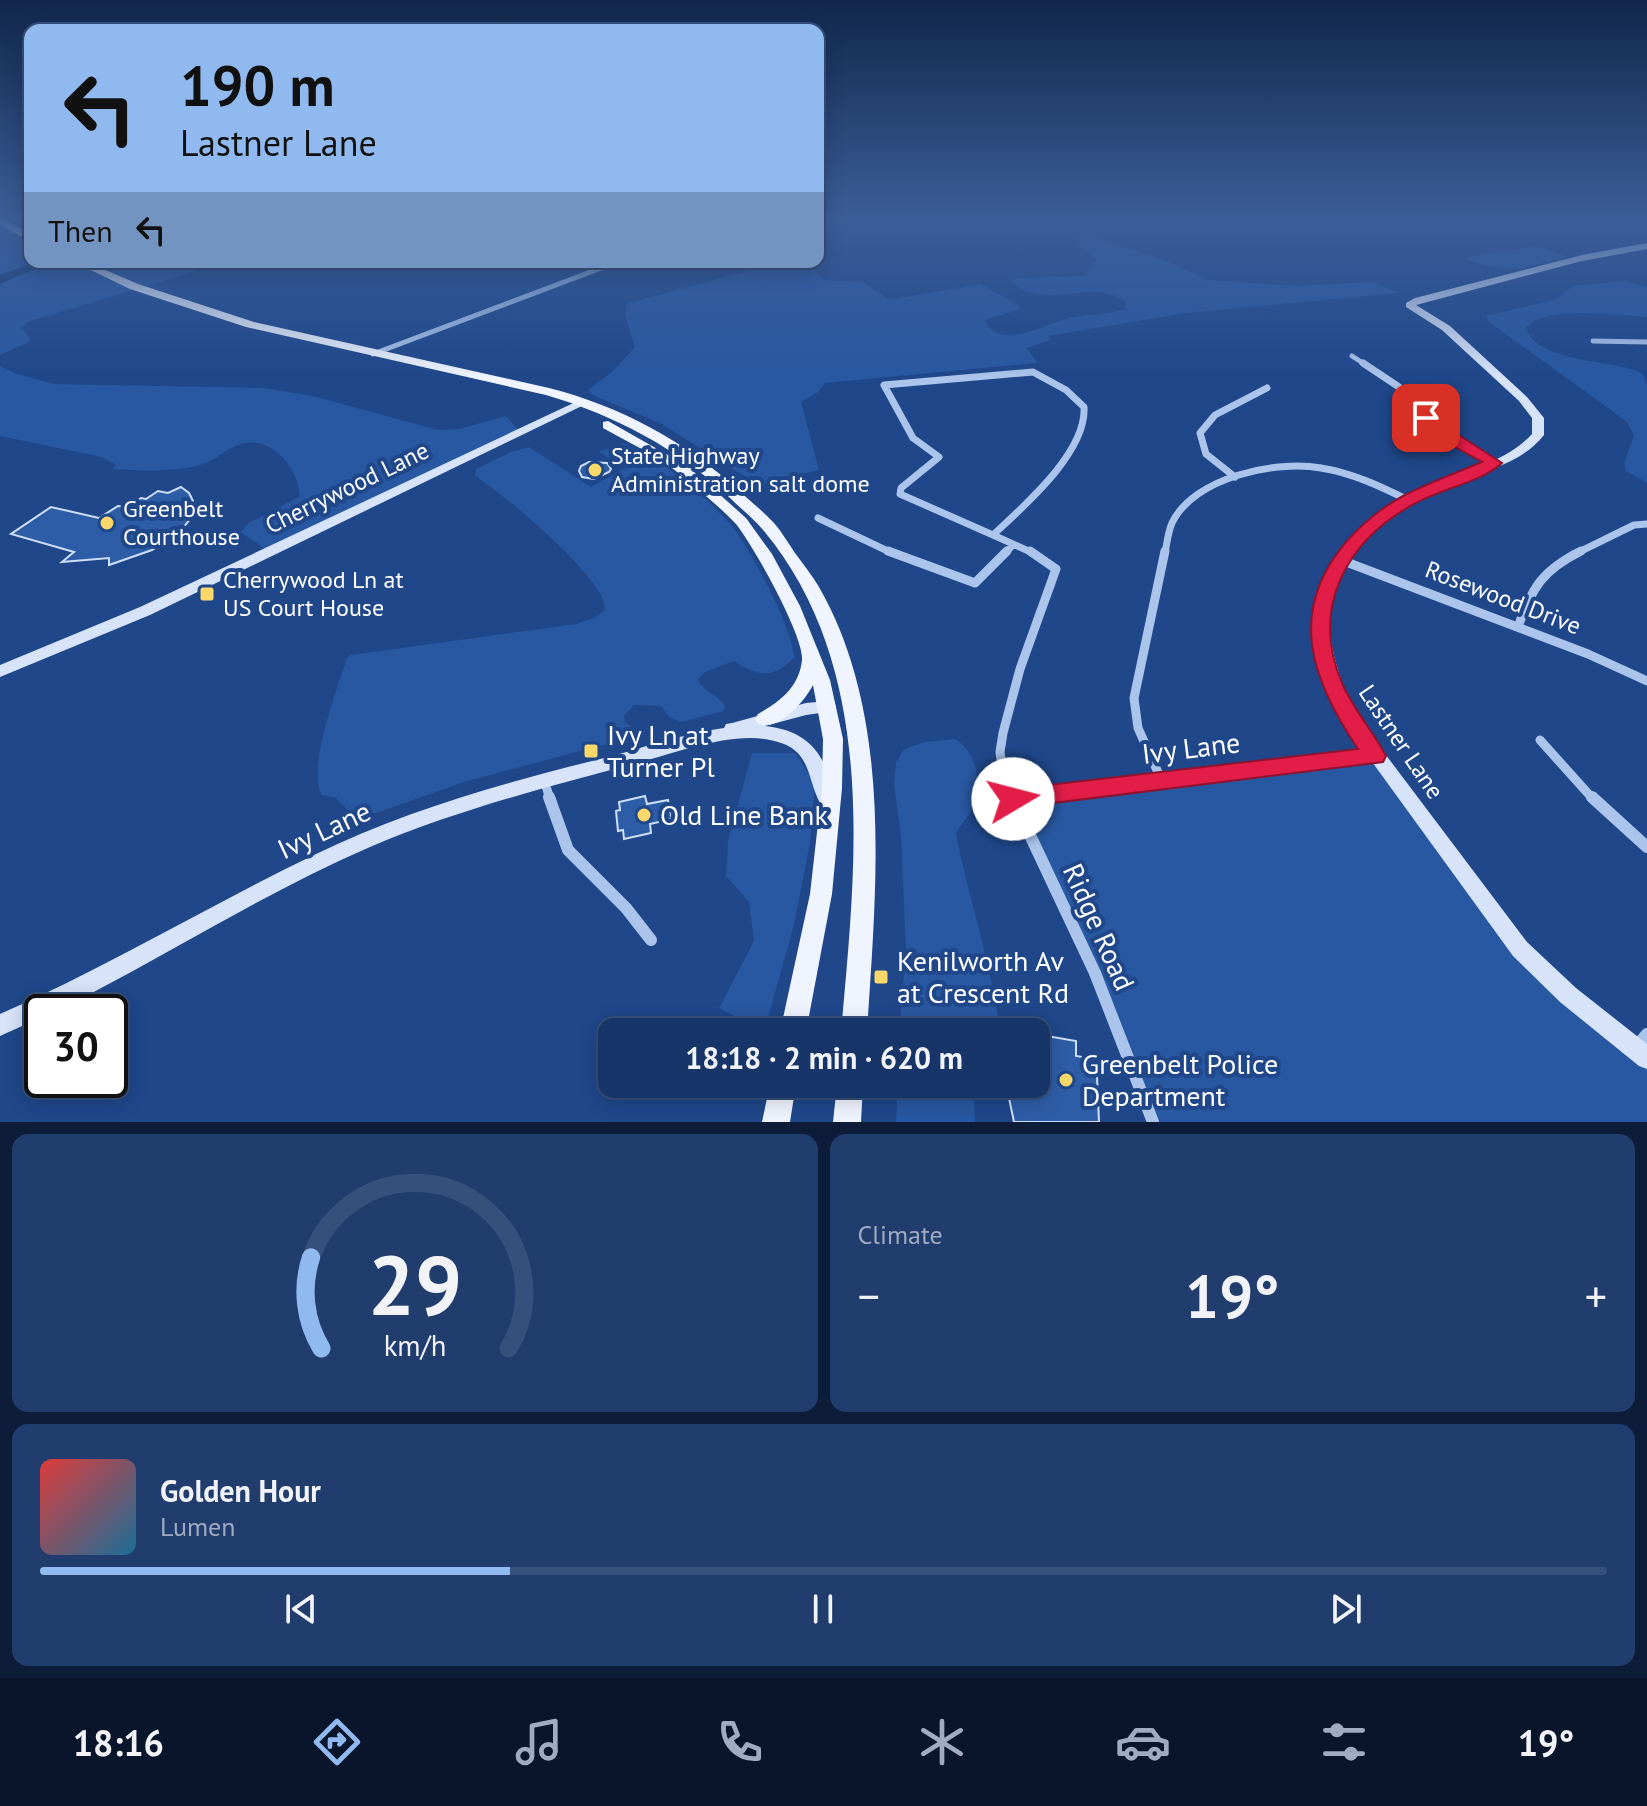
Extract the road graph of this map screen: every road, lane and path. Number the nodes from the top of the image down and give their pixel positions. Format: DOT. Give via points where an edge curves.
graph roads {
  1 [pos="106,273"];
  2 [pos="587,273"];
  3 [pos="1526,273"];
  4 [pos="1593,341"];
  5 [pos="1647,342"];
  6 [pos="373,354"];
  7 [pos="1352,356"];
  8 [pos="1267,388"];
  9 [pos="576,405"];
  10 [pos="1494,463"];
  11 [pos="1235,477"];
  12 [pos="1408,500"];
  13 [pos="818,518"];
  14 [pos="1647,524"];
  15 [pos="992,536"];
  16 [pos="1013,545"];
  17 [pos="1341,560"];
  18 [pos="1518,627"];
  19 [pos="812,653"];
  20 [pos="0,671"];
  21 [pos="1647,681"];
  22 [pos="828,707"];
  23 [pos="765,719"];
  24 [pos="1540,740"];
  25 [pos="694,742"];
  26 [pos="859,748"];
  27 [pos="1375,756"];
  28 [pos="1161,779"];
  29 [pos="544,780"];
  30 [pos="1013,799"];
  31 [pos="829,810"];
  32 [pos="1647,847"];
  33 [pos="651,940"];
  34 [pos="796,1018"];
  35 [pos="855,1018"];
  36 [pos="0,1025"];
  37 [pos="1643,1047"];
  38 [pos="780,1098"];
  39 [pos="849,1098"];
  40 [pos="776,1122"];
  41 [pos="847,1122"];
  42 [pos="1153,1122"];
  1 -- 6 [label="main road" via="207,310"];
  2 -- 6 [label="street"];
  3 -- 10 [label="street, Lastner Lane" via="1409,305 1446,328 1533,410 1538,435 1529,446"];
  4 -- 5 [label="street"];
  6 -- 9 [label="main road"];
  7 -- 10 [label="street" via="1399,387 1437,429"];
  8 -- 11 [label="street" via="1215,415 1200,433 1205,453"];
  9 -- 19 [label="main road" via="670,460 725,504 772,566"];
  9 -- 20 [label="street, Cherrywood Lane" via="145,611"];
  9 -- 26 [label="main road" via="635,426 688,456 774,531 810,584 834,634 852,689"];
  10 -- 12 [label="street, Lastner Lane"];
  11 -- 12 [label="street" via="1278,465 1318,466 1356,476"];
  11 -- 28 [label="street" via="1185,504 1171,525 1134,698 1138,728"];
  12 -- 17 [label="street, Lastner Lane" via="1370,525"];
  13 -- 16 [label="street" via="899,556 975,583"];
  14 -- 18 [label="street" via="1634,525 1555,565 1537,583"];
  15 -- 15 [label="street" via="1058,471 1085,420 1084,407 1033,372 884,385 913,438 939,457 900,494"];
  15 -- 16 [label="street"];
  16 -- 30 [label="street, Ridge Road" via="1044,557 1056,569 1003,733 1002,768"];
  17 -- 18 [label="street, Rosewood Drive"];
  17 -- 27 [label="street, Lastner Lane" via="1321,605 1321,647 1337,696"];
  18 -- 21 [label="street, Rosewood Drive"];
  19 -- 22 [label="main road"];
  19 -- 23 [label="main road" via="800,695"];
  22 -- 23 [label="street, Ivy Lane"];
  22 -- 26 [label="main road" via="844,718"];
  22 -- 31 [label="main road" via="834,763"];
  23 -- 25 [label="street, Ivy Lane"];
  24 -- 32 [label="street" via="1594,800"];
  25 -- 29 [label="street, Ivy Lane"];
  25 -- 31 [label="street, Ivy Lane" via="752,733 790,739 815,761"];
  26 -- 35 [label="main road" via="864,870"];
  27 -- 28 [label="street, Ivy Lane"];
  27 -- 37 [label="street, Lastner Lane" via="1520,949 1568,995"];
  28 -- 30 [label="street, Ivy Lane"];
  29 -- 33 [label="street" via="568,850"];
  29 -- 36 [label="street, Ivy Lane" via="442,810 344,850 76,991"];
  30 -- 42 [label="street, Ridge Road" via="1076,927"];
  31 -- 34 [label="main road" via="821,894"];
  38 -- 40 [label="main road"];
  39 -- 41 [label="main road"];
}
